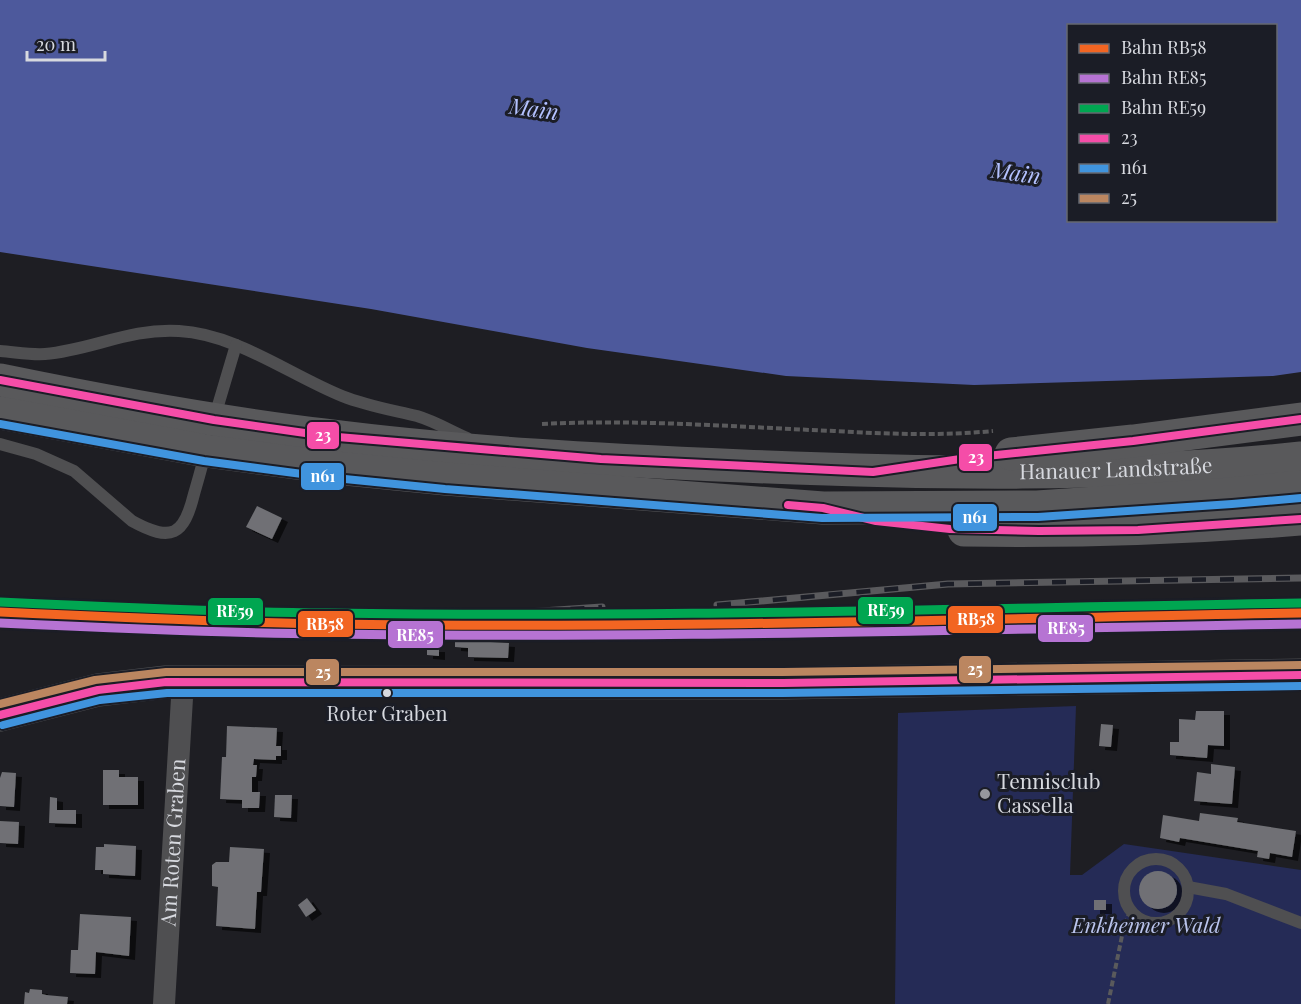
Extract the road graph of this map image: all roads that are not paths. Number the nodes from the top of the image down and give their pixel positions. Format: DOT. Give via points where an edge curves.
graph roads {
  1 [pos="236,345"];
  2 [pos="0,351"];
  3 [pos="0,381"];
  4 [pos="0,413"];
  5 [pos="1301,419"];
  6 [pos="210,436"];
  7 [pos="0,444"];
  8 [pos="498,452"];
  9 [pos="1301,458"];
  10 [pos="873,472"];
  11 [pos="1301,487"];
  12 [pos="823,508"];
  13 [pos="1301,519"];
  14 [pos="1301,675"];
  15 [pos="183,681"];
  16 [pos="0,715"];
  17 [pos="1188,887"];
  18 [pos="1301,923"];
  19 [pos="164,1004"];
  1 -- 2 [label="lane" via="199,333 160,330 45,354"];
  1 -- 6 [label="lane"];
  1 -- 8 [label="lane" via="345,397 419,417"];
  3 -- 6 [label="main road"];
  4 -- 6 [label="main road, Hanauer Landstraße"];
  5 -- 10 [label="main road"];
  6 -- 7 [label="lane" via="189,516 181,528 161,533 132,521 74,471"];
  6 -- 8 [label="main road, Hanauer Landstraße" via="326,436"];
  6 -- 12 [label="main road, Hanauer Landstraße" via="326,467"];
  8 -- 10 [label="main road, Hanauer Landstraße"];
  9 -- 10 [label="main road, Hanauer Landstraße" via="1102,471"];
  11 -- 12 [label="main road, Hanauer Landstraße" via="1037,507"];
  12 -- 13 [label="main road" via="907,525 1006,531 1138,530"];
  14 -- 15 [label="street" via="783,683"];
  15 -- 16 [label="street" via="98,690"];
  15 -- 19 [label="street, Am Roten Graben"];
  17 -- 17 [label="lane" via="1172,863 1153,858 1135,866 1125,879 1124,895 1130,911 1139,918 1162,922 1173,918 1185,904"];
  17 -- 18 [label="lane" via="1226,894"];
}
